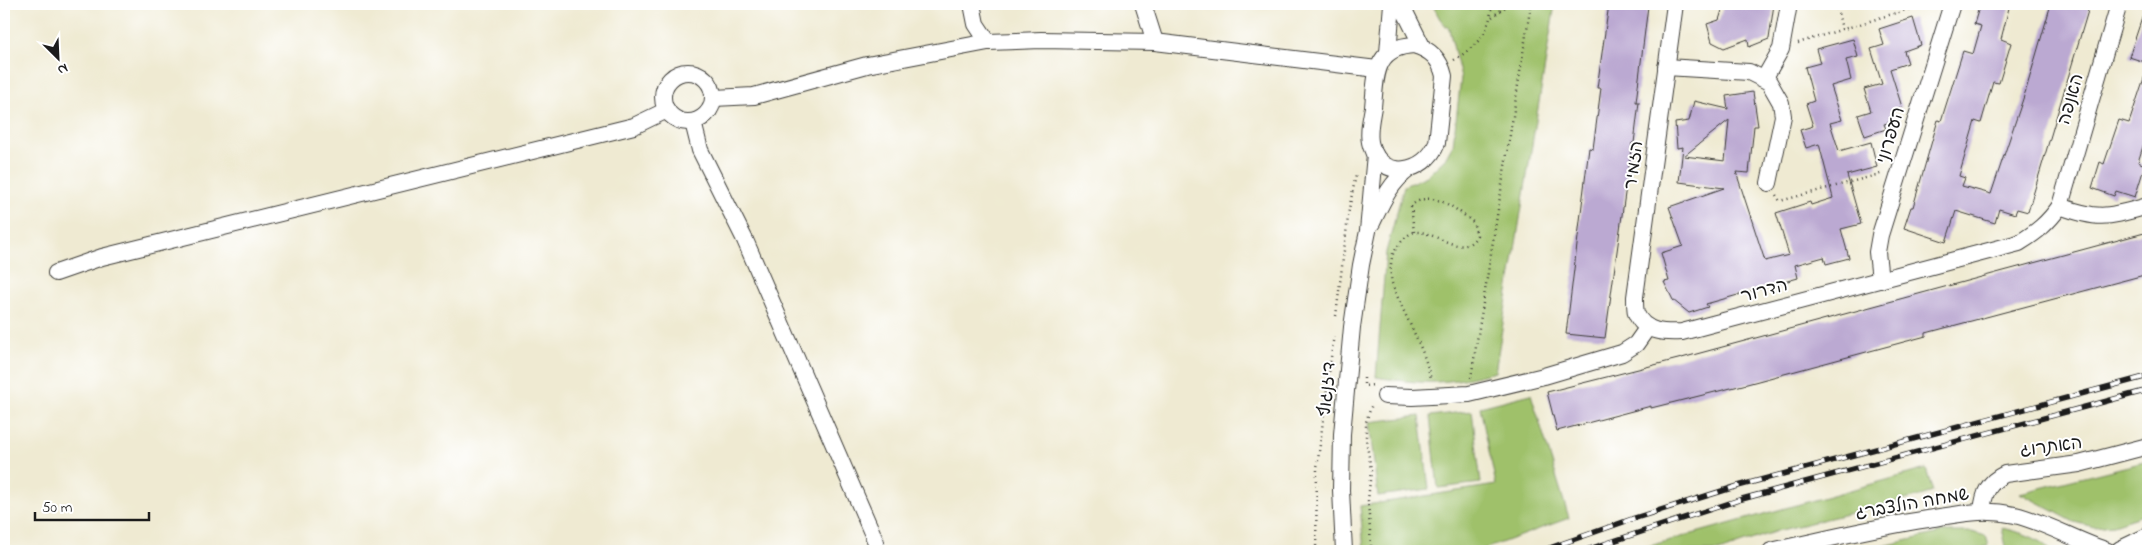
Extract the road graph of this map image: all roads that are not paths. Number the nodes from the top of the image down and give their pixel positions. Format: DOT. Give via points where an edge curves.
graph roads {
  1 [pos="972,4"];
  2 [pos="1143,4"];
  3 [pos="1392,4"];
  4 [pos="1401,4"];
  5 [pos="1675,4"];
  6 [pos="1788,4"];
  7 [pos="1952,4"];
  8 [pos="2119,4"];
  9 [pos="988,42"];
  10 [pos="1155,42"];
  11 [pos="1423,48"];
  12 [pos="1388,53"];
  13 [pos="1666,67"];
  14 [pos="1377,69"];
  15 [pos="1764,80"];
  16 [pos="714,98"];
  17 [pos="667,110"];
  18 [pos="693,122"];
  19 [pos="1374,154"];
  20 [pos="1409,169"];
  21 [pos="1768,183"];
  22 [pos="2060,206"];
  23 [pos="2148,206"];
  24 [pos="1368,232"];
  25 [pos="56,273"];
  26 [pos="1880,280"];
  27 [pos="1648,327"];
  28 [pos="1385,396"];
  29 [pos="2148,446"];
  30 [pos="1982,511"];
  31 [pos="2057,532"];
  32 [pos="2148,538"];
  33 [pos="876,542"];
  34 [pos="1344,551"];
  35 [pos="1771,551"];
  36 [pos="2074,551"];
  37 [pos="2108,551"];
  38 [pos="2121,551"];
  1 -- 9 [label="street" via="976,24"];
  2 -- 10 [label="street"];
  3 -- 12 [label="street"];
  4 -- 11 [label="street"];
  5 -- 13 [label="street, הזמיר"];
  6 -- 15 [label="street" via="1782,48"];
  7 -- 26 [label="street, העפרוני" via="1880,235 1877,252"];
  8 -- 22 [label="street, האנפה"];
  9 -- 10 [label="street"];
  9 -- 16 [label="street" via="868,65 754,96"];
  10 -- 14 [label="street"];
  11 -- 12 [label="street" via="1404,46"];
  11 -- 20 [label="street" via="1431,52 1442,67 1444,76 1437,143 1427,160"];
  12 -- 14 [label="street"];
  13 -- 15 [label="street" via="1749,72"];
  13 -- 27 [label="street, הזמיר" via="1635,296 1636,314"];
  14 -- 19 [label="street" via="1370,134"];
  15 -- 21 [label="street" via="1775,90 1782,116"];
  16 -- 17 [label="street" via="706,78 686,71 672,77 664,89"];
  16 -- 18 [label="street" via="708,112"];
  17 -- 18 [label="street" via="676,119"];
  17 -- 25 [label="street" via="634,126 102,257"];
  18 -- 33 [label="street" via="700,150 745,240"];
  19 -- 20 [label="street" via="1389,167"];
  19 -- 24 [label="street, דיזנגוף"];
  20 -- 24 [label="street, דיזנגוף" via="1389,189"];
  22 -- 23 [label="street" via="2096,217"];
  22 -- 26 [label="street, הדרור" via="2039,231 2019,243"];
  24 -- 34 [label="street, דיזנגוף" via="1360,265 1342,434"];
  26 -- 27 [label="street, הדרור" via="1682,332 1665,333"];
  27 -- 28 [label="street" via="1636,344 1622,353 1544,376 1469,394"];
  29 -- 30 [label="street, האתרוג" via="2079,464 2005,474 1986,489"];
  30 -- 31 [label="street, שמחה הולצברג" via="2015,515"];
  30 -- 35 [label="street, שמחה הולצברג" via="1894,524"];
  31 -- 36 [label="street, שמחה הולצברג"];
  31 -- 37 [label="street, שמחה הולצברג"];
  32 -- 38 [label="main road"];
}
